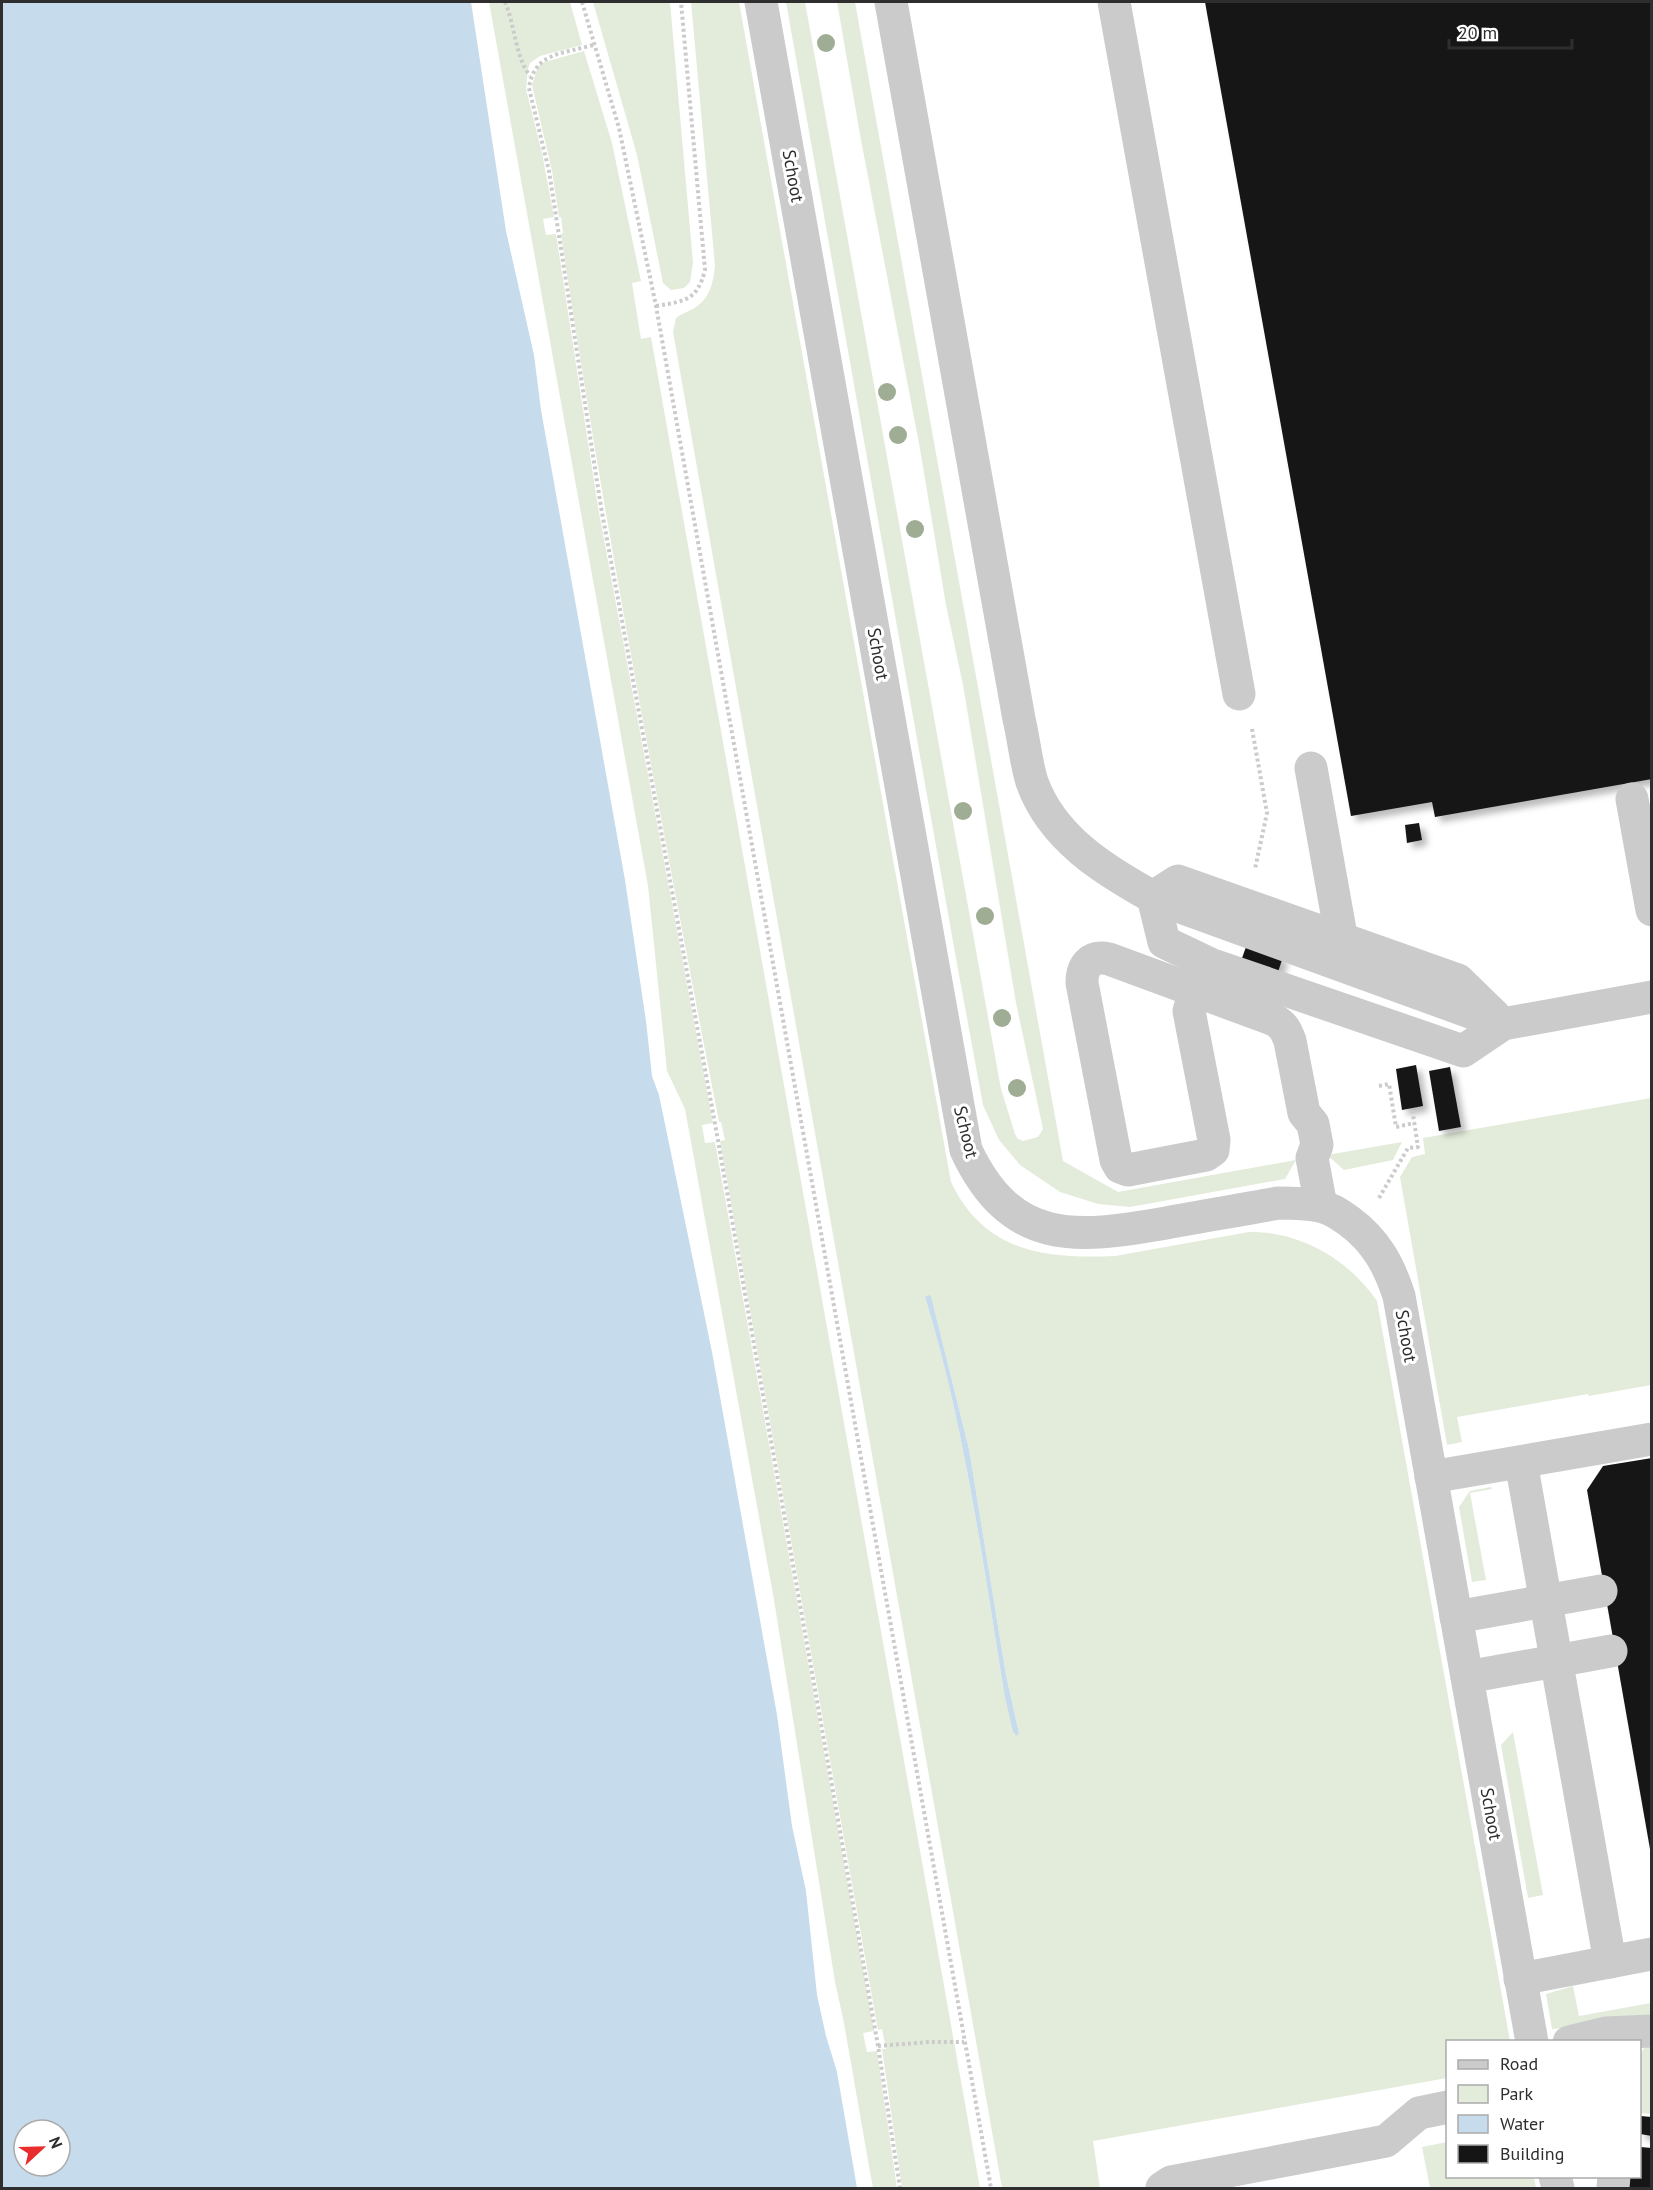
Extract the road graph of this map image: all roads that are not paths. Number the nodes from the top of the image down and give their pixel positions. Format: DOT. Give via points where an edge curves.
graph roads {
  1 [pos="762,2"];
  2 [pos="891,2"];
  3 [pos="1114,2"];
  4 [pos="1239,694"];
  5 [pos="1311,768"];
  6 [pos="1632,800"];
  7 [pos="1153,897"];
  8 [pos="1652,910"];
  9 [pos="1344,953"];
  10 [pos="1196,991"];
  11 [pos="1652,997"];
  12 [pos="1503,1024"];
  13 [pos="1321,1206"];
  14 [pos="1652,1439"];
  15 [pos="1521,1462"];
  16 [pos="1431,1477"];
  17 [pos="1600,1591"];
  18 [pos="1546,1600"];
  19 [pos="1456,1617"];
  20 [pos="1611,1651"];
  21 [pos="1557,1661"];
  22 [pos="1467,1677"];
  23 [pos="1652,1954"];
  24 [pos="1611,1962"];
  25 [pos="1520,1979"];
  26 [pos="1652,2031"];
  27 [pos="1606,2037"];
  28 [pos="1532,2040"];
  29 [pos="1584,2040"];
  30 [pos="1446,2107"];
  31 [pos="1162,2188"];
  1 -- 13 [label="street, Schoot" via="966,1150 978,1174 1014,1213 1060,1232 1114,1232 1278,1203"];
  2 -- 7 [label="street" via="1032,783 1060,831 1104,869"];
  3 -- 4 [label="street"];
  5 -- 9 [label="street"];
  6 -- 8 [label="street"];
  7 -- 9 [label="street"];
  7 -- 9 [label="street" via="1178,881 1245,905"];
  7 -- 12 [label="street" via="1164,942 1210,964 1463,1051"];
  9 -- 12 [label="street"];
  10 -- 10 [label="street" via="1101,958 1093,959 1082,973 1114,1153 1120,1167 1128,1170 1206,1155 1212,1150 1214,1140 1189,1011"];
  10 -- 13 [label="street" via="1281,1023 1287,1030 1304,1113 1297,1126 1302,1148 1312,1158"];
  11 -- 12 [label="street"];
  13 -- 16 [label="street, Schoot" via="1334,1210 1360,1230 1381,1253 1392,1274"];
  14 -- 15 [label="street"];
  15 -- 16 [label="street"];
  15 -- 18 [label="street"];
  16 -- 19 [label="street, Schoot"];
  17 -- 18 [label="street"];
  18 -- 19 [label="street"];
  18 -- 21 [label="street"];
  19 -- 22 [label="street, Schoot"];
  20 -- 21 [label="street"];
  21 -- 22 [label="street"];
  21 -- 24 [label="street"];
  22 -- 25 [label="street, Schoot"];
  23 -- 24 [label="street"];
  24 -- 25 [label="street"];
  25 -- 28 [label="street, Schoot"];
  26 -- 27 [label="street"];
  27 -- 29 [label="street"];
  30 -- 31 [label="street" via="1419,2113 1386,2141 1171,2182"];
}
